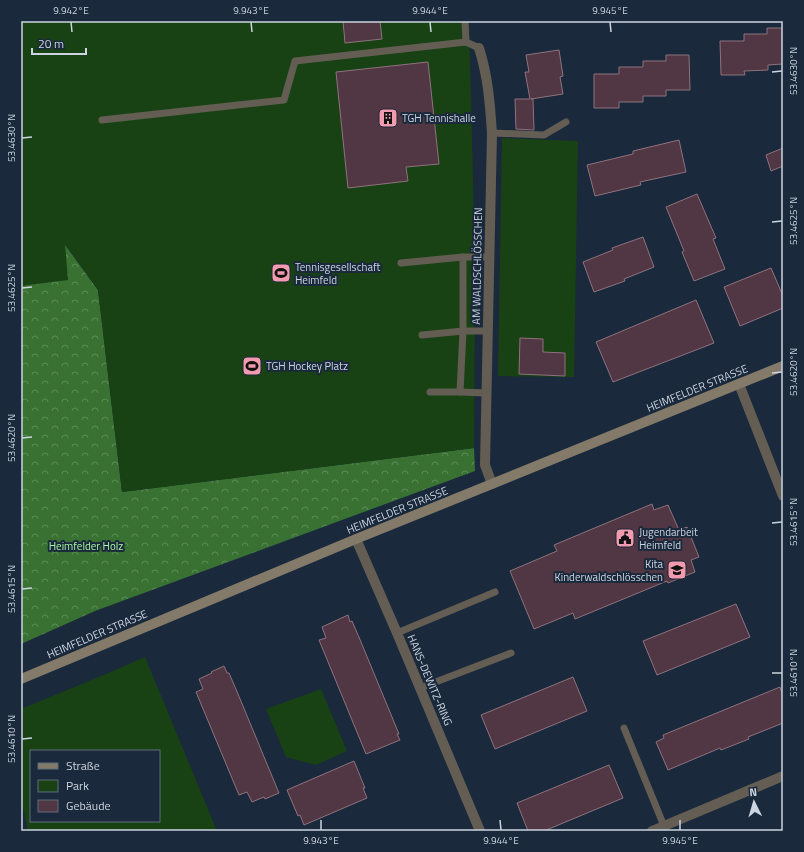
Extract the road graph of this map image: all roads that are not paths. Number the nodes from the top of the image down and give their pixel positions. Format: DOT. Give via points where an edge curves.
graph roads {
  1 [pos="465,21"];
  2 [pos="466,42"];
  3 [pos="479,48"];
  4 [pos="102,120"];
  5 [pos="566,122"];
  6 [pos="492,133"];
  7 [pos="463,257"];
  8 [pos="490,257"];
  9 [pos="401,264"];
  10 [pos="462,331"];
  11 [pos="488,331"];
  12 [pos="422,335"];
  13 [pos="783,366"];
  14 [pos="739,384"];
  15 [pos="430,392"];
  16 [pos="460,392"];
  17 [pos="486,394"];
  18 [pos="492,484"];
  19 [pos="783,496"];
  20 [pos="356,539"];
  21 [pos="495,592"];
  22 [pos="397,633"];
  23 [pos="511,653"];
  24 [pos="21,680"];
  25 [pos="420,688"];
  26 [pos="624,728"];
  27 [pos="783,776"];
  28 [pos="664,826"];
  29 [pos="480,831"];
  30 [pos="652,831"];
  1 -- 2 [label="lane"];
  2 -- 3 [label="lane"];
  2 -- 4 [label="lane" via="296,61 284,100"];
  3 -- 6 [label="street, AM WALDSCHLÖSSCHEN" via="488,84"];
  5 -- 6 [label="lane" via="544,135"];
  6 -- 8 [label="street, AM WALDSCHLÖSSCHEN"];
  7 -- 8 [label="lane"];
  7 -- 9 [label="lane"];
  7 -- 10 [label="lane"];
  8 -- 11 [label="street, AM WALDSCHLÖSSCHEN"];
  10 -- 11 [label="lane"];
  10 -- 12 [label="lane"];
  10 -- 16 [label="lane"];
  11 -- 17 [label="street, AM WALDSCHLÖSSCHEN"];
  13 -- 14 [label="street, HEIMFELDER STRASSE"];
  14 -- 18 [label="street, HEIMFELDER STRASSE"];
  14 -- 19 [label="street"];
  15 -- 16 [label="lane"];
  16 -- 17 [label="lane"];
  17 -- 18 [label="street, AM WALDSCHLÖSSCHEN" via="485,465"];
  18 -- 20 [label="street, HEIMFELDER STRASSE"];
  20 -- 22 [label="street, HANS-DEWITZ-RING"];
  20 -- 24 [label="street, HEIMFELDER STRASSE"];
  21 -- 22 [label="lane"];
  22 -- 25 [label="street, HANS-DEWITZ-RING"];
  23 -- 25 [label="lane"];
  25 -- 29 [label="street, HANS-DEWITZ-RING"];
  26 -- 28 [label="lane"];
  27 -- 28 [label="street"];
  28 -- 30 [label="street"];
}
